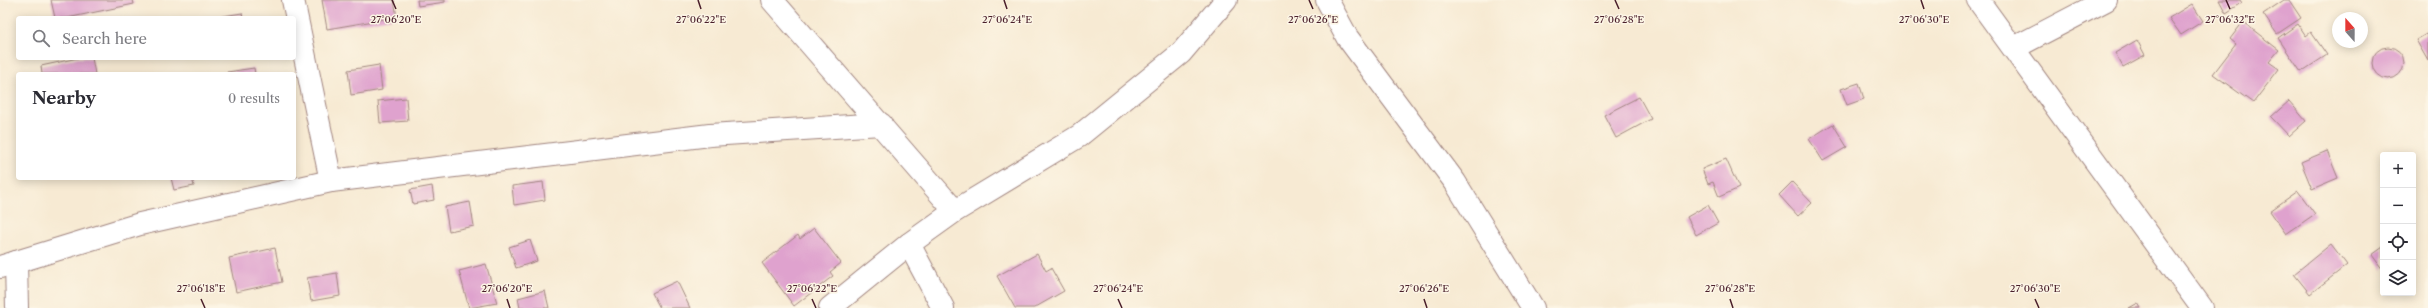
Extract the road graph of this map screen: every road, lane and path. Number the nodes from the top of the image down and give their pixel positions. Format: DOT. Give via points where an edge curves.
graph roads {
  1 [pos="292,0"];
  2 [pos="772,0"];
  3 [pos="1226,0"];
  4 [pos="1327,0"];
  5 [pos="1978,0"];
  6 [pos="2106,0"];
  7 [pos="295,16"];
  8 [pos="296,19"];
  9 [pos="2014,48"];
  10 [pos="881,124"];
  11 [pos="331,181"];
  12 [pos="955,211"];
  13 [pos="909,244"];
  14 [pos="8,264"];
  15 [pos="17,308"];
  16 [pos="830,308"];
  17 [pos="943,308"];
  18 [pos="1532,308"];
  19 [pos="2202,308"];
  1 -- 7 [label="street"];
  2 -- 10 [label="street"];
  3 -- 12 [label="street" via="1181,53 1079,136"];
  4 -- 18 [label="street" via="1347,36 1456,182"];
  5 -- 9 [label="street"];
  6 -- 9 [label="street"];
  8 -- 11 [label="street"];
  9 -- 19 [label="street"];
  10 -- 11 [label="street" via="710,134"];
  10 -- 12 [label="street"];
  11 -- 14 [label="street" via="140,224"];
  12 -- 13 [label="street"];
  13 -- 16 [label="street"];
  13 -- 17 [label="street"];
  14 -- 15 [label="street"];
}
